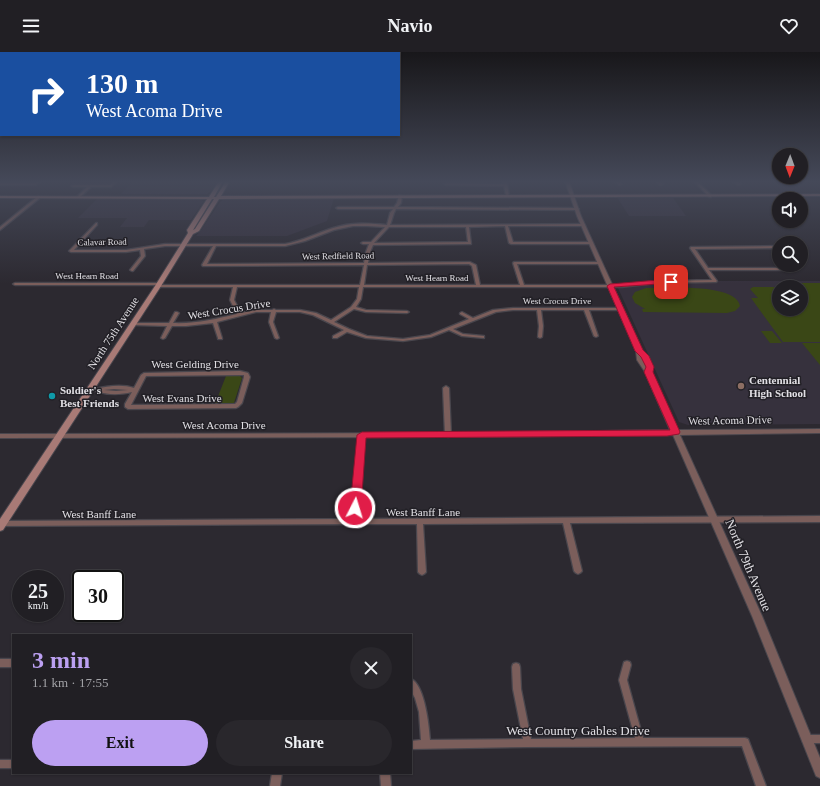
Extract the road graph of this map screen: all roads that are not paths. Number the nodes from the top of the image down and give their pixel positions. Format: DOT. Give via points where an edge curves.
graph roads {
  1 [pos="17,215"];
  2 [pos="197,215"];
  3 [pos="206,215"];
  4 [pos="391,215"];
  5 [pos="579,215"];
  6 [pos="96,224"];
  7 [pos="467,225"];
  8 [pos="506,225"];
  9 [pos="583,225"];
  10 [pos="388,226"];
  11 [pos="0,230"];
  12 [pos="191,233"];
  13 [pos="309,239"];
  14 [pos="314,241"];
  15 [pos="363,243"];
  16 [pos="591,243"];
  17 [pos="371,244"];
  18 [pos="183,245"];
  19 [pos="215,245"];
  20 [pos="142,248"];
  21 [pos="772,249"];
  22 [pos="366,263"];
  23 [pos="600,263"];
  24 [pos="706,269"];
  25 [pos="772,269"];
  26 [pos="132,270"];
  27 [pos="15,284"];
  28 [pos="159,285"];
  29 [pos="362,286"];
  30 [pos="478,286"];
  31 [pos="522,286"];
  32 [pos="610,286"];
  33 [pos="234,287"];
  34 [pos="353,308"];
  35 [pos="538,309"];
  36 [pos="586,309"];
  37 [pos="620,309"];
  38 [pos="274,310"];
  39 [pos="407,312"];
  40 [pos="177,313"];
  41 [pos="462,313"];
  42 [pos="240,314"];
  43 [pos="472,319"];
  44 [pos="215,321"];
  45 [pos="331,322"];
  46 [pos="133,324"];
  47 [pos="170,324"];
  48 [pos="450,329"];
  49 [pos="346,330"];
  50 [pos="596,336"];
  51 [pos="335,337"];
  52 [pos="482,337"];
  53 [pos="540,337"];
  54 [pos="163,338"];
  55 [pos="220,338"];
  56 [pos="277,338"];
  57 [pos="446,388"];
  58 [pos="135,390"];
  59 [pos="236,406"];
  60 [pos="820,431"];
  61 [pos="675,432"];
  62 [pos="60,435"];
  63 [pos="362,435"];
  64 [pos="448,435"];
  65 [pos="0,436"];
  66 [pos="820,519"];
  67 [pos="715,520"];
  68 [pos="566,521"];
  69 [pos="420,522"];
  70 [pos="354,523"];
  71 [pos="1,525"];
  72 [pos="578,571"];
  73 [pos="422,572"];
  74 [pos="0,663"];
  75 [pos="12,663"];
  76 [pos="627,665"];
  77 [pos="516,667"];
  78 [pos="412,684"];
  79 [pos="806,739"];
  80 [pos="820,739"];
  81 [pos="640,742"];
  82 [pos="528,743"];
  83 [pos="426,745"];
  84 [pos="412,746"];
  85 [pos="0,764"];
  86 [pos="12,764"];
  87 [pos="820,772"];
  88 [pos="277,774"];
  89 [pos="385,774"];
  90 [pos="275,786"];
  91 [pos="386,786"];
  92 [pos="761,786"];
  1 -- 11 [label="street"];
  2 -- 12 [label="main road, North 75th Avenue"];
  3 -- 12 [label="main road, North 75th Avenue" via="197,230"];
  4 -- 10 [label="street"];
  5 -- 9 [label="street, North 79th Avenue"];
  6 -- 20 [label="street, Calavar Road" via="71,250 122,251"];
  7 -- 8 [label="street, Calavar Road"];
  7 -- 10 [label="street, Calavar Road"];
  7 -- 17 [label="street" via="470,243"];
  8 -- 9 [label="street, Calavar Road"];
  8 -- 16 [label="street" via="511,243"];
  9 -- 16 [label="street, North 79th Avenue"];
  10 -- 13 [label="street, Calavar Road" via="350,225"];
  10 -- 17 [label="street"];
  12 -- 18 [label="main road, North 75th Avenue"];
  13 -- 14 [label="street"];
  13 -- 19 [label="street, Calavar Road" via="285,245"];
  15 -- 17 [label="street"];
  16 -- 23 [label="street, North 79th Avenue"];
  17 -- 22 [label="street"];
  18 -- 19 [label="street, Calavar Road"];
  18 -- 20 [label="street, Calavar Road"];
  18 -- 28 [label="main road, North 75th Avenue"];
  19 -- 22 [label="street, West Redfield Road" via="204,265"];
  20 -- 26 [label="street" via="143,256"];
  21 -- 24 [label="street" via="692,248"];
  22 -- 29 [label="street"];
  22 -- 30 [label="street, West Redfield Road" via="473,264"];
  23 -- 31 [label="street" via="515,263"];
  23 -- 32 [label="street, North 79th Avenue"];
  24 -- 25 [label="street"];
  24 -- 32 [label="street, West Hearn Road" via="715,281"];
  27 -- 28 [label="street, West Hearn Road"];
  28 -- 33 [label="street, West Hearn Road"];
  28 -- 46 [label="main road, North 75th Avenue"];
  29 -- 30 [label="street, West Hearn Road"];
  29 -- 33 [label="street, West Hearn Road"];
  29 -- 34 [label="street" via="359,299"];
  30 -- 31 [label="street, West Hearn Road"];
  31 -- 32 [label="street, West Hearn Road"];
  32 -- 37 [label="street, North 79th Avenue"];
  33 -- 42 [label="street" via="232,300"];
  34 -- 39 [label="street" via="366,311"];
  34 -- 45 [label="street"];
  35 -- 36 [label="street, West Crocus Drive"];
  35 -- 43 [label="street, West Crocus Drive" via="495,311"];
  35 -- 53 [label="street"];
  36 -- 37 [label="street, West Crocus Drive"];
  36 -- 50 [label="street"];
  37 -- 61 [label="street, North 79th Avenue" via="639,351 640,360"];
  38 -- 42 [label="street, West Crocus Drive"];
  38 -- 45 [label="street, West Crocus Drive" via="307,312"];
  38 -- 56 [label="street" via="271,322"];
  40 -- 47 [label="street"];
  41 -- 43 [label="street"];
  42 -- 44 [label="street, West Crocus Drive"];
  43 -- 48 [label="street, West Crocus Drive"];
  44 -- 47 [label="street, West Crocus Drive" via="186,325"];
  44 -- 55 [label="street"];
  45 -- 49 [label="street, West Crocus Drive"];
  46 -- 47 [label="street, West Crocus Drive"];
  46 -- 62 [label="main road, North 75th Avenue"];
  47 -- 54 [label="street"];
  48 -- 49 [label="street, West Crocus Drive" via="423,338 403,340 373,338"];
  48 -- 52 [label="street" via="462,335"];
  49 -- 51 [label="street"];
  57 -- 64 [label="street"];
  58 -- 58 [label="street, West Evans Drive" via="127,388 97,390 103,392"];
  58 -- 59 [label="street, West Evans Drive" via="128,407"];
  58 -- 59 [label="street, West Gelding Drive" via="144,375 246,374"];
  60 -- 61 [label="street, West Acoma Drive"];
  61 -- 64 [label="street, West Acoma Drive"];
  61 -- 67 [label="street, North 79th Avenue"];
  62 -- 63 [label="street, West Acoma Drive"];
  62 -- 65 [label="street, West Acoma Drive"];
  62 -- 71 [label="main road, North 75th Avenue"];
  63 -- 64 [label="street, West Acoma Drive"];
  63 -- 70 [label="street"];
  66 -- 67 [label="street, West Banff Lane"];
  67 -- 68 [label="street, West Banff Lane"];
  67 -- 79 [label="street, North 79th Avenue"];
  68 -- 69 [label="street, West Banff Lane"];
  68 -- 72 [label="street"];
  69 -- 70 [label="street, West Banff Lane"];
  69 -- 73 [label="street"];
  70 -- 71 [label="street, West Banff Lane"];
  74 -- 75 [label="street"];
  76 -- 81 [label="street" via="623,680"];
  77 -- 82 [label="street" via="517,689"];
  78 -- 83 [label="street" via="422,704"];
  79 -- 80 [label="street"];
  79 -- 87 [label="street, North 79th Avenue"];
  81 -- 82 [label="street, West Country Gables Drive"];
  81 -- 92 [label="street, West Country Gables Drive" via="745,742"];
  82 -- 83 [label="street, West Country Gables Drive"];
  83 -- 84 [label="street, West Country Gables Drive"];
  85 -- 86 [label="street"];
  88 -- 90 [label="street"];
  89 -- 91 [label="street"];
}
